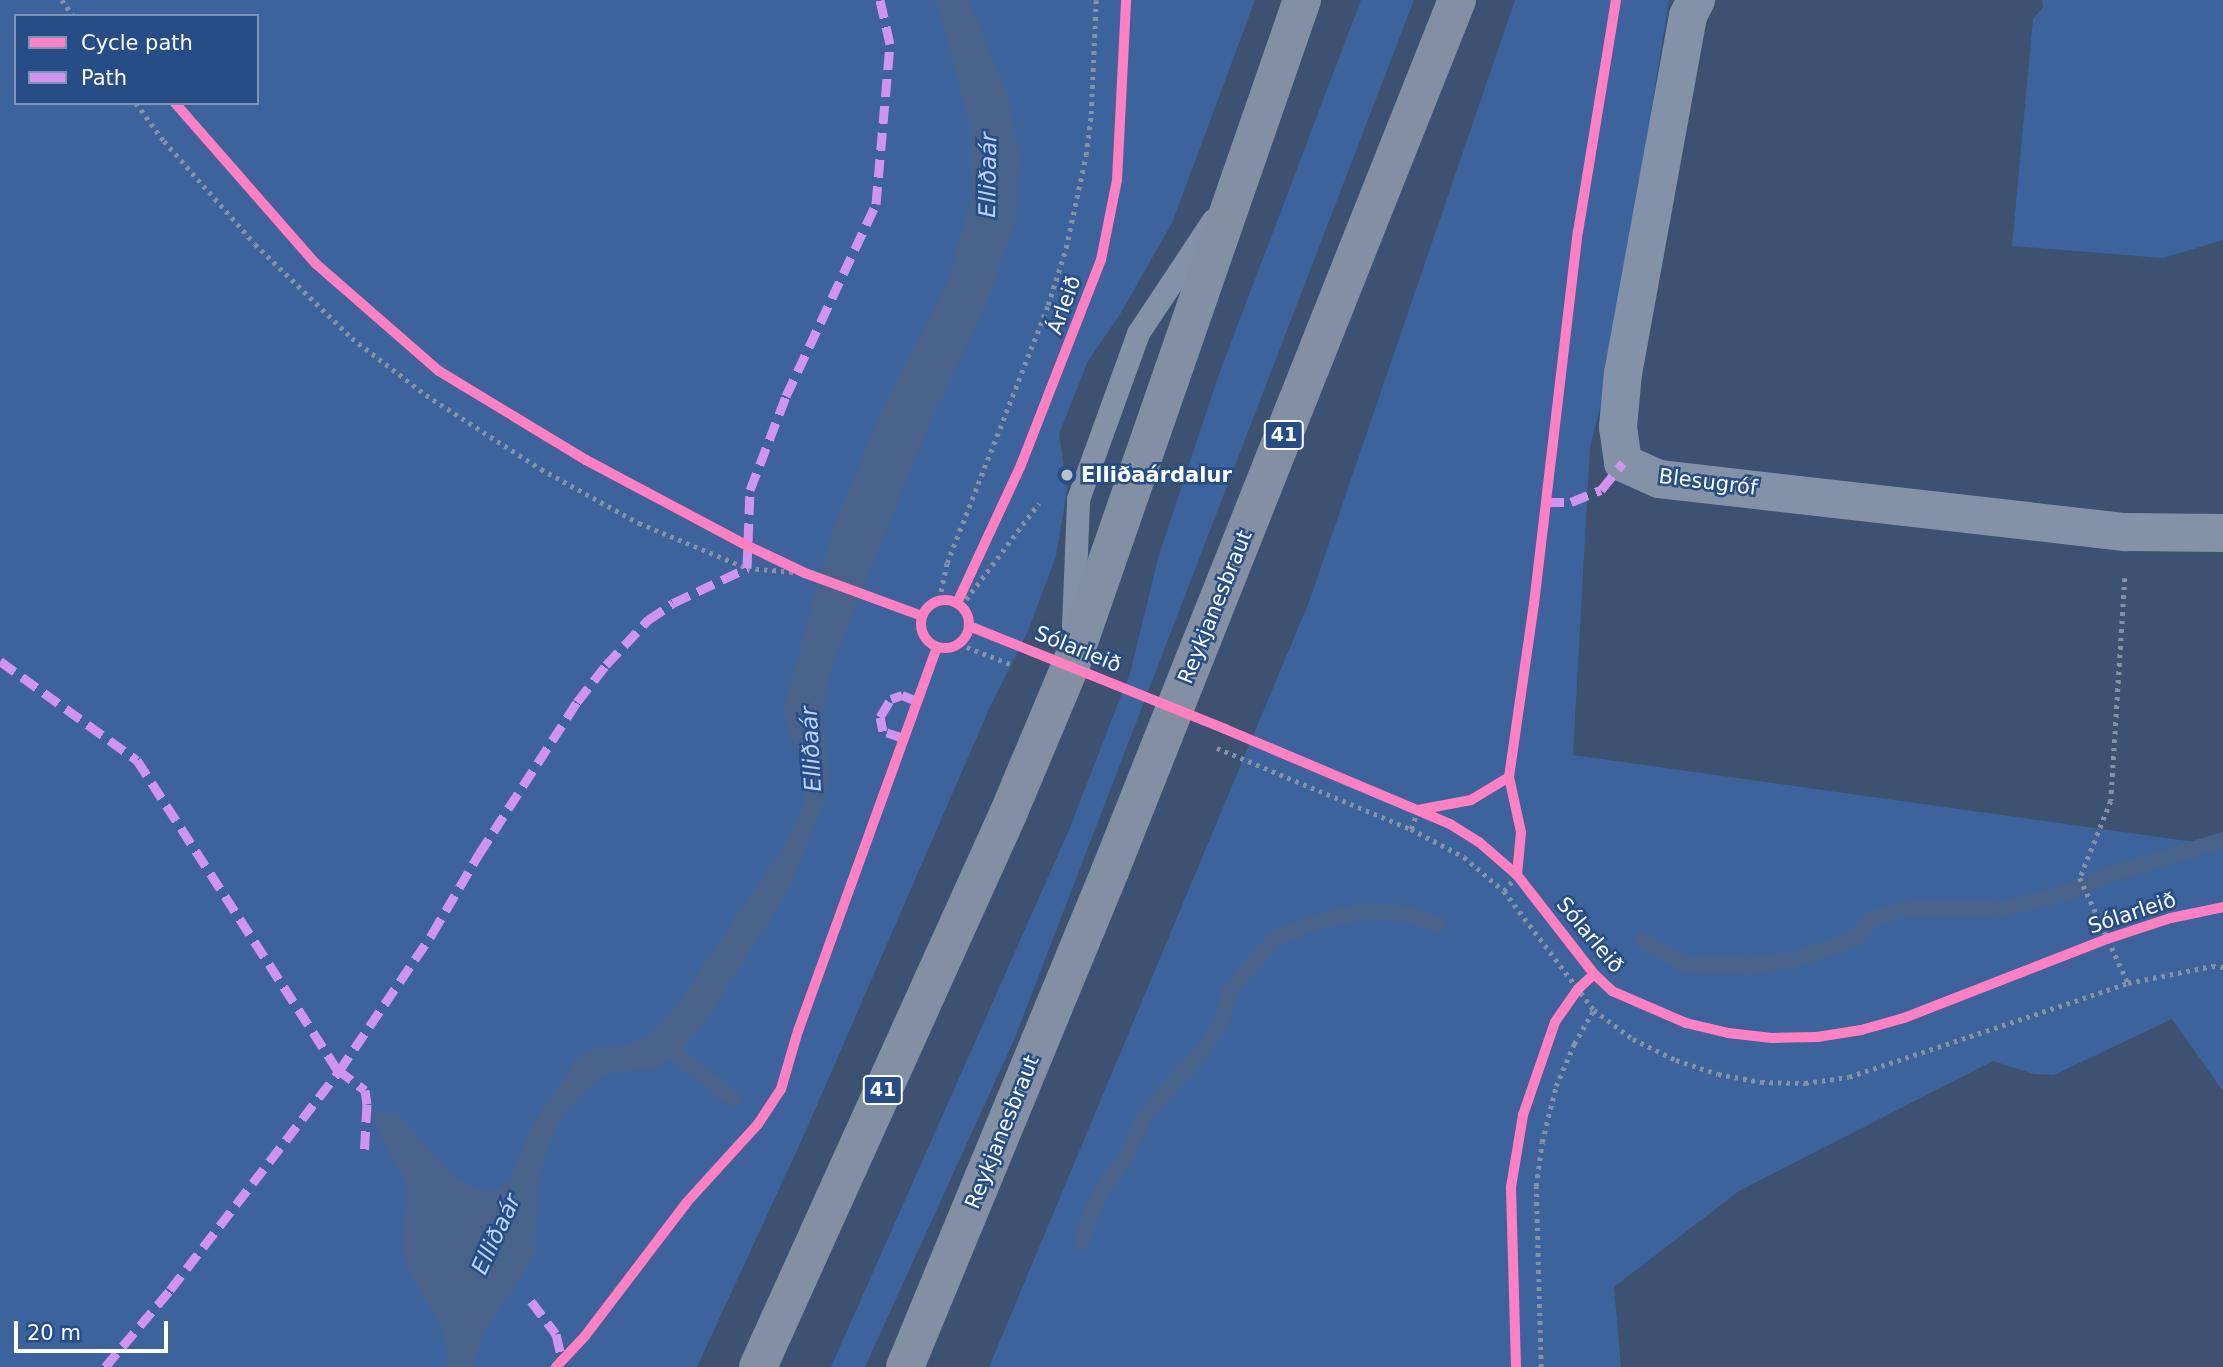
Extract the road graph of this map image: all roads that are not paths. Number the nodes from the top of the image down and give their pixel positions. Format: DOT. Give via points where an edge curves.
graph roads {
  1 [pos="1302,0"];
  2 [pos="1457,0"];
  3 [pos="1696,0"];
  4 [pos="2223,534"];
  5 [pos="907,1365"];
  6 [pos="758,1367"];
  1 -- 6 [label="highway, 41" via="1072,662"];
  2 -- 5 [label="highway, Reykjanesbraut / 41" via="1110,871"];
  3 -- 4 [label="street, Blesugróf" via="1688,16 1623,373 1618,427 1623,463 1659,479 2127,532"];
}
